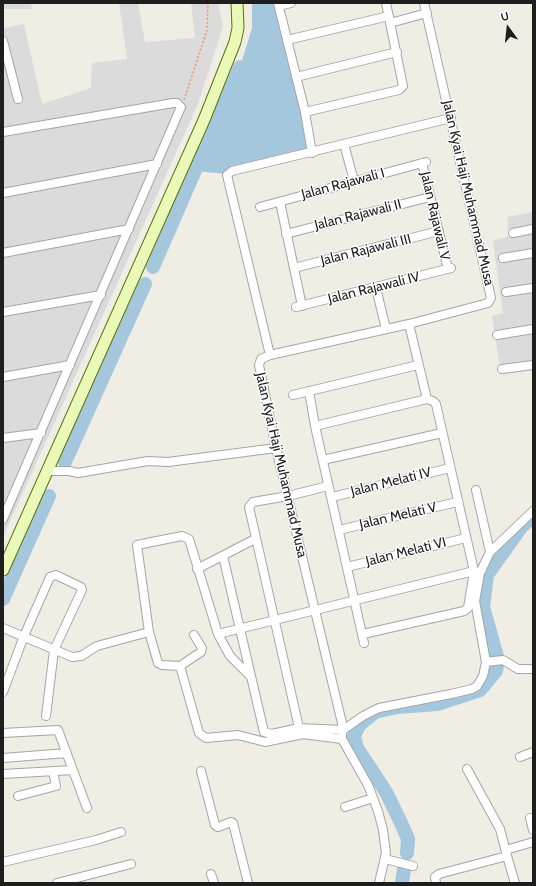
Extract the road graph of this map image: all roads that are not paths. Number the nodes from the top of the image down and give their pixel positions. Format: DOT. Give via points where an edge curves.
graph roads {
  1 [pos="237,3"];
  2 [pos="291,3"];
  3 [pos="386,3"];
  4 [pos="424,3"];
  5 [pos="279,4"];
  6 [pos="426,13"];
  7 [pos="390,19"];
  8 [pos="287,40"];
  9 [pos="3,41"];
  10 [pos="397,52"];
  11 [pos="296,77"];
  12 [pos="18,99"];
  13 [pos="305,112"];
  14 [pos="451,118"];
  15 [pos="3,132"];
  16 [pos="344,144"];
  17 [pos="312,153"];
  18 [pos="424,163"];
  19 [pos="157,164"];
  20 [pos="354,181"];
  21 [pos="3,193"];
  22 [pos="430,197"];
  23 [pos="280,202"];
  24 [pos="260,207"];
  25 [pos="129,229"];
  26 [pos="533,229"];
  27 [pos="439,231"];
  28 [pos="513,233"];
  29 [pos="286,234"];
  30 [pos="3,253"];
  31 [pos="533,253"];
  32 [pos="503,258"];
  33 [pos="294,268"];
  34 [pos="449,269"];
  35 [pos="376,288"];
  36 [pos="533,288"];
  37 [pos="506,292"];
  38 [pos="101,295"];
  39 [pos="3,312"];
  40 [pos="409,324"];
  41 [pos="386,328"];
  42 [pos="533,329"];
  43 [pos="497,335"];
  44 [pos="270,355"];
  45 [pos="70,365"];
  46 [pos="418,365"];
  47 [pos="533,365"];
  48 [pos="502,369"];
  49 [pos="3,377"];
  50 [pos="309,391"];
  51 [pos="293,395"];
  52 [pos="426,399"];
  53 [pos="315,426"];
  54 [pos="40,433"];
  55 [pos="442,433"];
  56 [pos="3,438"];
  57 [pos="276,448"];
  58 [pos="323,460"];
  59 [pos="450,468"];
  60 [pos="49,471"];
  61 [pos="328,486"];
  62 [pos="476,490"];
  63 [pos="288,496"];
  64 [pos="332,497"];
  65 [pos="458,502"];
  66 [pos="533,511"];
  67 [pos="3,519"];
  68 [pos="339,530"];
  69 [pos="466,538"];
  70 [pos="256,539"];
  71 [pos="490,552"];
  72 [pos="222,556"];
  73 [pos="347,567"];
  74 [pos="197,569"];
  75 [pos="3,570"];
  76 [pos="474,571"];
  77 [pos="355,600"];
  78 [pos="314,610"];
  79 [pos="274,619"];
  80 [pos="3,628"];
  81 [pos="240,628"];
  82 [pos="149,632"];
  83 [pos="218,634"];
  84 [pos="363,634"];
  85 [pos="194,635"];
  86 [pos="24,636"];
  87 [pos="364,643"];
  88 [pos="54,650"];
  89 [pos="493,661"];
  90 [pos="180,666"];
  91 [pos="533,669"];
  92 [pos="250,676"];
  93 [pos="3,692"];
  94 [pos="46,716"];
  95 [pos="299,728"];
  96 [pos="343,730"];
  97 [pos="3,733"];
  98 [pos="342,739"];
  99 [pos="533,752"];
  100 [pos="67,754"];
  101 [pos="520,757"];
  102 [pos="3,758"];
  103 [pos="467,769"];
  104 [pos="73,770"];
  105 [pos="52,771"];
  106 [pos="201,771"];
  107 [pos="3,774"];
  108 [pos="18,796"];
  109 [pos="373,798"];
  110 [pos="345,806"];
  111 [pos="87,808"];
  112 [pos="530,818"];
  113 [pos="533,830"];
  114 [pos="121,832"];
  115 [pos="533,842"];
  116 [pos="507,853"];
  117 [pos="384,859"];
  118 [pos="3,862"];
  119 [pos="131,864"];
  120 [pos="414,866"];
  121 [pos="211,874"];
  122 [pos="57,883"];
  123 [pos="214,883"];
  124 [pos="248,883"];
  125 [pos="379,883"];
  126 [pos="436,883"];
  127 [pos="515,883"];
  1 -- 60 [label="street" via="238,28 235,42 204,120"];
  2 -- 5 [label="street"];
  3 -- 7 [label="street"];
  4 -- 6 [label="street, Jalan Kyai Haji Muhammad Musa"];
  5 -- 8 [label="street"];
  6 -- 7 [label="street"];
  6 -- 14 [label="street, Jalan Kyai Haji Muhammad Musa"];
  7 -- 8 [label="street"];
  7 -- 10 [label="street"];
  8 -- 11 [label="street"];
  9 -- 12 [label="street"];
  10 -- 11 [label="street"];
  10 -- 13 [label="street" via="404,82 404,86 399,90"];
  11 -- 13 [label="street"];
  13 -- 17 [label="street"];
  14 -- 16 [label="street"];
  14 -- 40 [label="street, Jalan Kyai Haji Muhammad Musa" via="491,298 488,303"];
  15 -- 19 [label="street" via="177,103 181,107"];
  16 -- 17 [label="street"];
  16 -- 20 [label="street"];
  17 -- 44 [label="street" via="232,171 226,177"];
  18 -- 20 [label="street, Jalan Rajawali I"];
  18 -- 22 [label="street, Jalan Rajawali V"];
  19 -- 21 [label="street"];
  19 -- 25 [label="street"];
  20 -- 23 [label="street, Jalan Rajawali I"];
  22 -- 27 [label="street, Jalan Rajawali V"];
  22 -- 29 [label="street, Jalan Rajawali II"];
  23 -- 24 [label="street, Jalan Rajawali I"];
  23 -- 29 [label="street"];
  25 -- 30 [label="street"];
  25 -- 38 [label="street"];
  26 -- 28 [label="street"];
  27 -- 33 [label="street, Jalan Rajawali III"];
  27 -- 34 [label="street, Jalan Rajawali V"];
  29 -- 33 [label="street"];
  31 -- 32 [label="street"];
  33 -- 35 [label="street, Jalan Rajawali IV" via="299,306"];
  34 -- 35 [label="street, Jalan Rajawali IV"];
  35 -- 41 [label="street"];
  36 -- 37 [label="street"];
  38 -- 39 [label="street"];
  38 -- 45 [label="street"];
  40 -- 41 [label="street, Jalan Kyai Haji Muhammad Musa"];
  40 -- 46 [label="street"];
  41 -- 44 [label="street, Jalan Kyai Haji Muhammad Musa"];
  42 -- 43 [label="street"];
  44 -- 57 [label="street, Jalan Kyai Haji Muhammad Musa" via="261,359 259,365"];
  45 -- 49 [label="street"];
  45 -- 54 [label="street"];
  46 -- 50 [label="street"];
  46 -- 52 [label="street"];
  47 -- 48 [label="street"];
  50 -- 51 [label="street"];
  50 -- 53 [label="street"];
  52 -- 53 [label="street"];
  52 -- 55 [label="street" via="436,404"];
  53 -- 58 [label="street"];
  54 -- 56 [label="street"];
  54 -- 67 [label="street"];
  55 -- 58 [label="street"];
  55 -- 59 [label="street"];
  57 -- 60 [label="street" via="168,462 148,461 78,473"];
  57 -- 63 [label="street, Jalan Kyai Haji Muhammad Musa"];
  58 -- 61 [label="street"];
  59 -- 64 [label="street, Jalan Melati IV"];
  59 -- 65 [label="street"];
  60 -- 75 [label="street"];
  61 -- 63 [label="street"];
  61 -- 64 [label="street"];
  62 -- 71 [label="street"];
  63 -- 70 [label="street" via="250,504"];
  63 -- 78 [label="street, Jalan Kyai Haji Muhammad Musa"];
  64 -- 68 [label="street"];
  65 -- 68 [label="street, Jalan Melati V"];
  65 -- 69 [label="street"];
  66 -- 71 [label="street"];
  68 -- 73 [label="street"];
  69 -- 73 [label="street, Jalan Melati VI"];
  69 -- 76 [label="street"];
  70 -- 72 [label="street"];
  70 -- 79 [label="street"];
  71 -- 89 [label="street" via="480,573 475,601"];
  72 -- 74 [label="street"];
  72 -- 81 [label="street"];
  73 -- 77 [label="street"];
  74 -- 82 [label="street" via="189,539 185,537 137,545"];
  74 -- 83 [label="street"];
  76 -- 77 [label="street"];
  76 -- 84 [label="street" via="469,606 466,610"];
  77 -- 78 [label="street"];
  77 -- 84 [label="street"];
  78 -- 79 [label="street"];
  78 -- 96 [label="street, Jalan Kyai Haji Muhammad Musa"];
  79 -- 81 [label="street"];
  79 -- 95 [label="street"];
  80 -- 86 [label="street"];
  81 -- 83 [label="street"];
  81 -- 92 [label="street"];
  82 -- 88 [label="street" via="97,646 75,657"];
  82 -- 90 [label="street" via="160,664"];
  83 -- 92 [label="street" via="230,656"];
  84 -- 87 [label="street"];
  85 -- 90 [label="street" via="202,648 201,652"];
  86 -- 88 [label="street"];
  86 -- 88 [label="street" via="50,576 56,575 82,589"];
  86 -- 93 [label="street"];
  88 -- 94 [label="street"];
  89 -- 91 [label="street" via="518,669"];
  89 -- 96 [label="street" via="477,686 472,689 379,708"];
  90 -- 98 [label="street" via="198,733 203,738 238,735 266,742 303,734"];
  92 -- 95 [label="street" via="264,732 272,734"];
  95 -- 96 [label="street"];
  96 -- 98 [label="street, Jalan Kyai Haji Muhammad Musa"];
  97 -- 100 [label="street" via="58,730"];
  98 -- 109 [label="street"];
  99 -- 101 [label="street"];
  100 -- 102 [label="street"];
  100 -- 104 [label="street"];
  103 -- 116 [label="street" via="500,829"];
  104 -- 105 [label="street"];
  104 -- 111 [label="street"];
  105 -- 107 [label="street"];
  105 -- 108 [label="street" via="56,786"];
  106 -- 124 [label="street" via="216,825 233,823"];
  109 -- 110 [label="street"];
  109 -- 117 [label="street" via="383,830 386,847"];
  112 -- 113 [label="street"];
  114 -- 118 [label="street"];
  115 -- 116 [label="street"];
  116 -- 126 [label="street" via="439,874 435,877"];
  116 -- 127 [label="street"];
  117 -- 120 [label="street"];
  117 -- 125 [label="street"];
  119 -- 122 [label="street"];
  121 -- 123 [label="street"];
}
